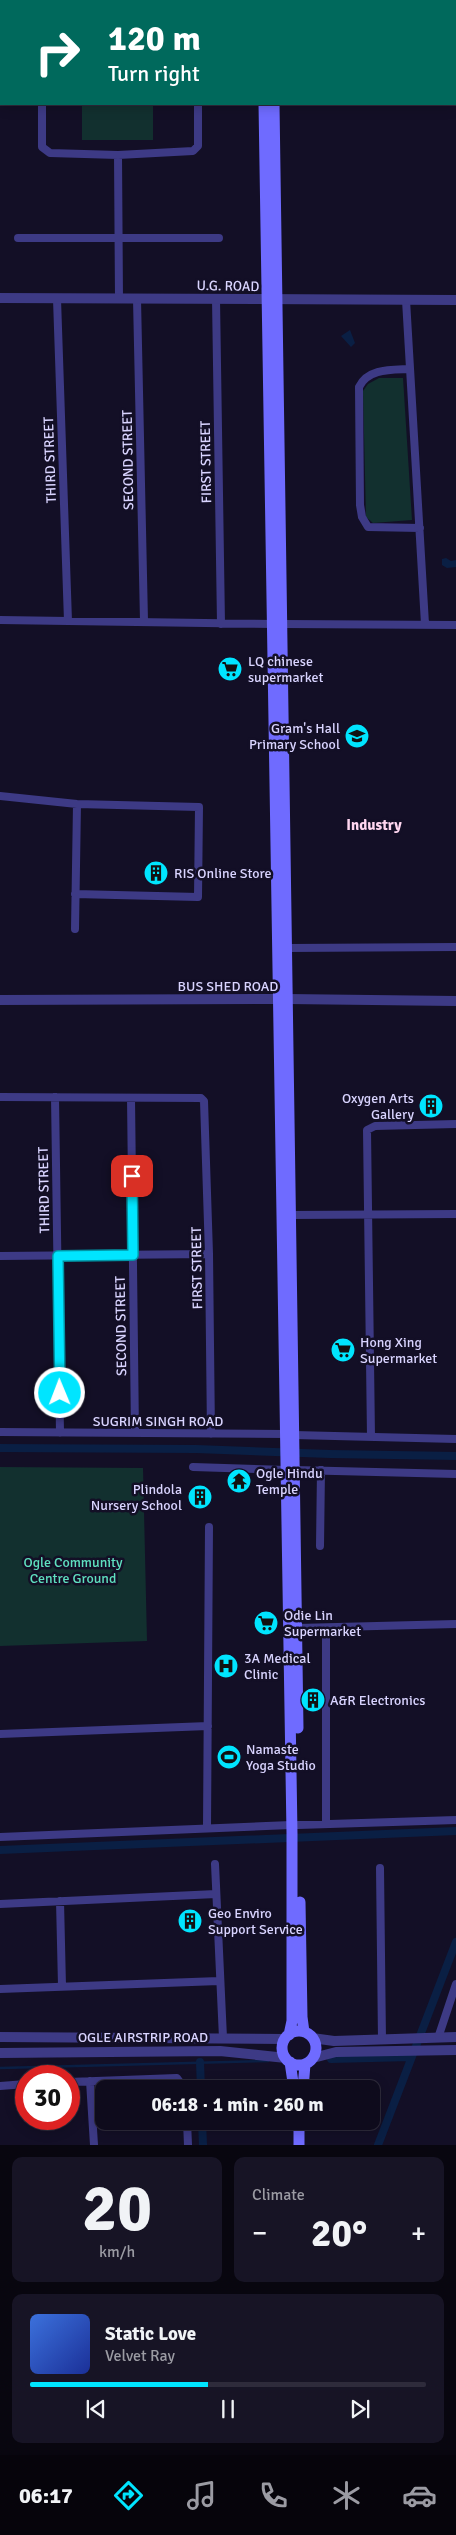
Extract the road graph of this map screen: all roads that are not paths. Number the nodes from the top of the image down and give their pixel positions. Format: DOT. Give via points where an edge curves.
graph roads {
  1 [pos="42,105"];
  2 [pos="198,105"];
  3 [pos="264,105"];
  4 [pos="274,105"];
  5 [pos="118,155"];
  6 [pos="18,238"];
  7 [pos="119,238"];
  8 [pos="219,238"];
  9 [pos="0,298"];
  10 [pos="57,299"];
  11 [pos="120,299"];
  12 [pos="137,299"];
  13 [pos="216,299"];
  14 [pos="271,300"];
  15 [pos="406,300"];
  16 [pos="456,300"];
  17 [pos="410,370"];
  18 [pos="420,528"];
  19 [pos="0,620"];
  20 [pos="68,621"];
  21 [pos="144,621"];
  22 [pos="221,624"];
  23 [pos="278,624"];
  24 [pos="425,624"];
  25 [pos="456,625"];
  26 [pos="0,796"];
  27 [pos="77,804"];
  28 [pos="75,894"];
  29 [pos="75,929"];
  30 [pos="456,947"];
  31 [pos="287,948"];
  32 [pos="283,999"];
  33 [pos="0,1000"];
  34 [pos="456,1001"];
  35 [pos="0,1097"];
  36 [pos="54,1097"];
  37 [pos="131,1098"];
  38 [pos="456,1124"];
  39 [pos="368,1214"];
  40 [pos="456,1214"];
  41 [pos="290,1215"];
  42 [pos="209,1254"];
  43 [pos="133,1255"];
  44 [pos="0,1256"];
  45 [pos="58,1256"];
  46 [pos="0,1432"];
  47 [pos="60,1433"];
  48 [pos="135,1433"];
  49 [pos="211,1434"];
  50 [pos="290,1436"];
  51 [pos="371,1437"];
  52 [pos="456,1439"];
  53 [pos="193,1467"];
  54 [pos="290,1469"];
  55 [pos="321,1470"];
  56 [pos="456,1474"];
  57 [pos="209,1527"];
  58 [pos="320,1546"];
  59 [pos="456,1624"];
  60 [pos="297,1628"];
  61 [pos="326,1628"];
  62 [pos="208,1726"];
  63 [pos="0,1734"];
  64 [pos="456,1820"];
  65 [pos="326,1824"];
  66 [pos="207,1828"];
  67 [pos="295,1833"];
  68 [pos="0,1837"];
  69 [pos="215,1864"];
  70 [pos="380,1868"];
  71 [pos="216,1894"];
  72 [pos="60,1901"];
  73 [pos="0,1904"];
  74 [pos="219,1981"];
  75 [pos="456,1984"];
  76 [pos="62,1986"];
  77 [pos="0,1989"];
  78 [pos="308,2035"];
  79 [pos="0,2037"];
  80 [pos="287,2037"];
  81 [pos="456,2037"];
  82 [pos="223,2038"];
  83 [pos="438,2038"];
  84 [pos="382,2040"];
  85 [pos="456,2050"];
  86 [pos="0,2053"];
  87 [pos="288,2060"];
  88 [pos="309,2061"];
  89 [pos="119,2080"];
  90 [pos="178,2080"];
  91 [pos="292,2080"];
  92 [pos="305,2080"];
  93 [pos="80,2081"];
  94 [pos="90,2081"];
  95 [pos="95,2081"];
  96 [pos="15,2085"];
  97 [pos="0,2086"];
  98 [pos="187,2130"];
  99 [pos="299,2130"];
  100 [pos="94,2145"];
  101 [pos="188,2145"];
  102 [pos="299,2145"];
  1 -- 5 [label="street" via="42,147 50,153"];
  2 -- 5 [label="street" via="198,146 193,151"];
  3 -- 14 [label="main road"];
  4 -- 14 [label="main road"];
  5 -- 7 [label="street"];
  6 -- 7 [label="street"];
  7 -- 8 [label="street"];
  7 -- 11 [label="street"];
  9 -- 10 [label="street, U.G. ROAD"];
  10 -- 11 [label="street, U.G. ROAD"];
  10 -- 20 [label="street, THIRD STREET"];
  11 -- 12 [label="street, U.G. ROAD"];
  12 -- 13 [label="street, U.G. ROAD"];
  12 -- 21 [label="street, SECOND STREET"];
  13 -- 14 [label="street, U.G. ROAD"];
  13 -- 22 [label="street, FIRST STREET"];
  14 -- 15 [label="street, U.G. ROAD"];
  14 -- 23 [label="main road"];
  15 -- 16 [label="street, U.G. ROAD"];
  15 -- 17 [label="street"];
  17 -- 18 [label="street"];
  17 -- 18 [label="street" via="377,372 359,387 360,505 368,527"];
  18 -- 24 [label="street"];
  19 -- 20 [label="street"];
  20 -- 21 [label="street"];
  21 -- 22 [label="street"];
  22 -- 23 [label="street"];
  23 -- 24 [label="street"];
  23 -- 31 [label="main road"];
  23 -- 32 [label="main road"];
  24 -- 25 [label="street"];
  26 -- 27 [label="street"];
  27 -- 28 [label="street"];
  27 -- 28 [label="street" via="199,807 198,897"];
  28 -- 29 [label="street"];
  30 -- 31 [label="street"];
  31 -- 32 [label="main road"];
  32 -- 33 [label="street, BUS SHED ROAD"];
  32 -- 34 [label="street, BUS SHED ROAD"];
  32 -- 41 [label="main road"];
  32 -- 50 [label="main road"];
  35 -- 36 [label="street"];
  36 -- 37 [label="street"];
  36 -- 45 [label="street, THIRD STREET"];
  37 -- 42 [label="street, FIRST STREET" via="201,1098 204,1101"];
  37 -- 43 [label="street, SECOND STREET"];
  38 -- 39 [label="street" via="368,1128"];
  39 -- 40 [label="street"];
  39 -- 41 [label="street"];
  39 -- 51 [label="street"];
  41 -- 50 [label="main road"];
  42 -- 43 [label="street"];
  42 -- 49 [label="street, FIRST STREET"];
  43 -- 45 [label="street"];
  43 -- 48 [label="street, SECOND STREET"];
  44 -- 45 [label="street"];
  45 -- 47 [label="street, THIRD STREET"];
  46 -- 47 [label="street, SUGRIM SINGH ROAD"];
  47 -- 48 [label="street, SUGRIM SINGH ROAD"];
  48 -- 49 [label="street, SUGRIM SINGH ROAD"];
  49 -- 50 [label="street, SUGRIM SINGH ROAD"];
  50 -- 51 [label="street, SUGRIM SINGH ROAD"];
  50 -- 54 [label="main road"];
  51 -- 52 [label="street, SUGRIM SINGH ROAD"];
  53 -- 54 [label="street"];
  54 -- 55 [label="street"];
  54 -- 60 [label="main road"];
  54 -- 67 [label="main road"];
  55 -- 56 [label="street"];
  55 -- 58 [label="street"];
  57 -- 62 [label="street"];
  59 -- 61 [label="street"];
  60 -- 61 [label="street"];
  60 -- 67 [label="main road"];
  61 -- 65 [label="street"];
  62 -- 63 [label="street"];
  62 -- 66 [label="street"];
  64 -- 65 [label="street"];
  65 -- 67 [label="street"];
  66 -- 67 [label="street"];
  66 -- 68 [label="street"];
  67 -- 78 [label="main road" via="302,2017"];
  67 -- 80 [label="main road" via="292,2021"];
  69 -- 71 [label="street"];
  70 -- 84 [label="street"];
  71 -- 72 [label="street"];
  71 -- 74 [label="street"];
  72 -- 73 [label="street"];
  72 -- 76 [label="street"];
  74 -- 76 [label="street"];
  74 -- 82 [label="street"];
  75 -- 83 [label="street"];
  76 -- 77 [label="street"];
  78 -- 80 [label="main road"];
  78 -- 84 [label="street" via="334,2041"];
  78 -- 88 [label="main road" via="316,2048"];
  79 -- 82 [label="street, OGLE AIRSTRIP ROAD"];
  80 -- 82 [label="street, OGLE AIRSTRIP ROAD"];
  80 -- 87 [label="main road" via="282,2049"];
  81 -- 83 [label="street"];
  83 -- 84 [label="street"];
  85 -- 88 [label="street" via="336,2052"];
  86 -- 87 [label="street, OGLE AIRSTRIP ROAD" via="220,2051"];
  87 -- 88 [label="main road"];
  87 -- 91 [label="main road"];
  88 -- 92 [label="main road"];
  89 -- 90 [label="street"];
  93 -- 94 [label="street"];
  94 -- 95 [label="street"];
  94 -- 100 [label="street"];
  96 -- 97 [label="street"];
  98 -- 101 [label="street"];
  99 -- 102 [label="main road"];
}
